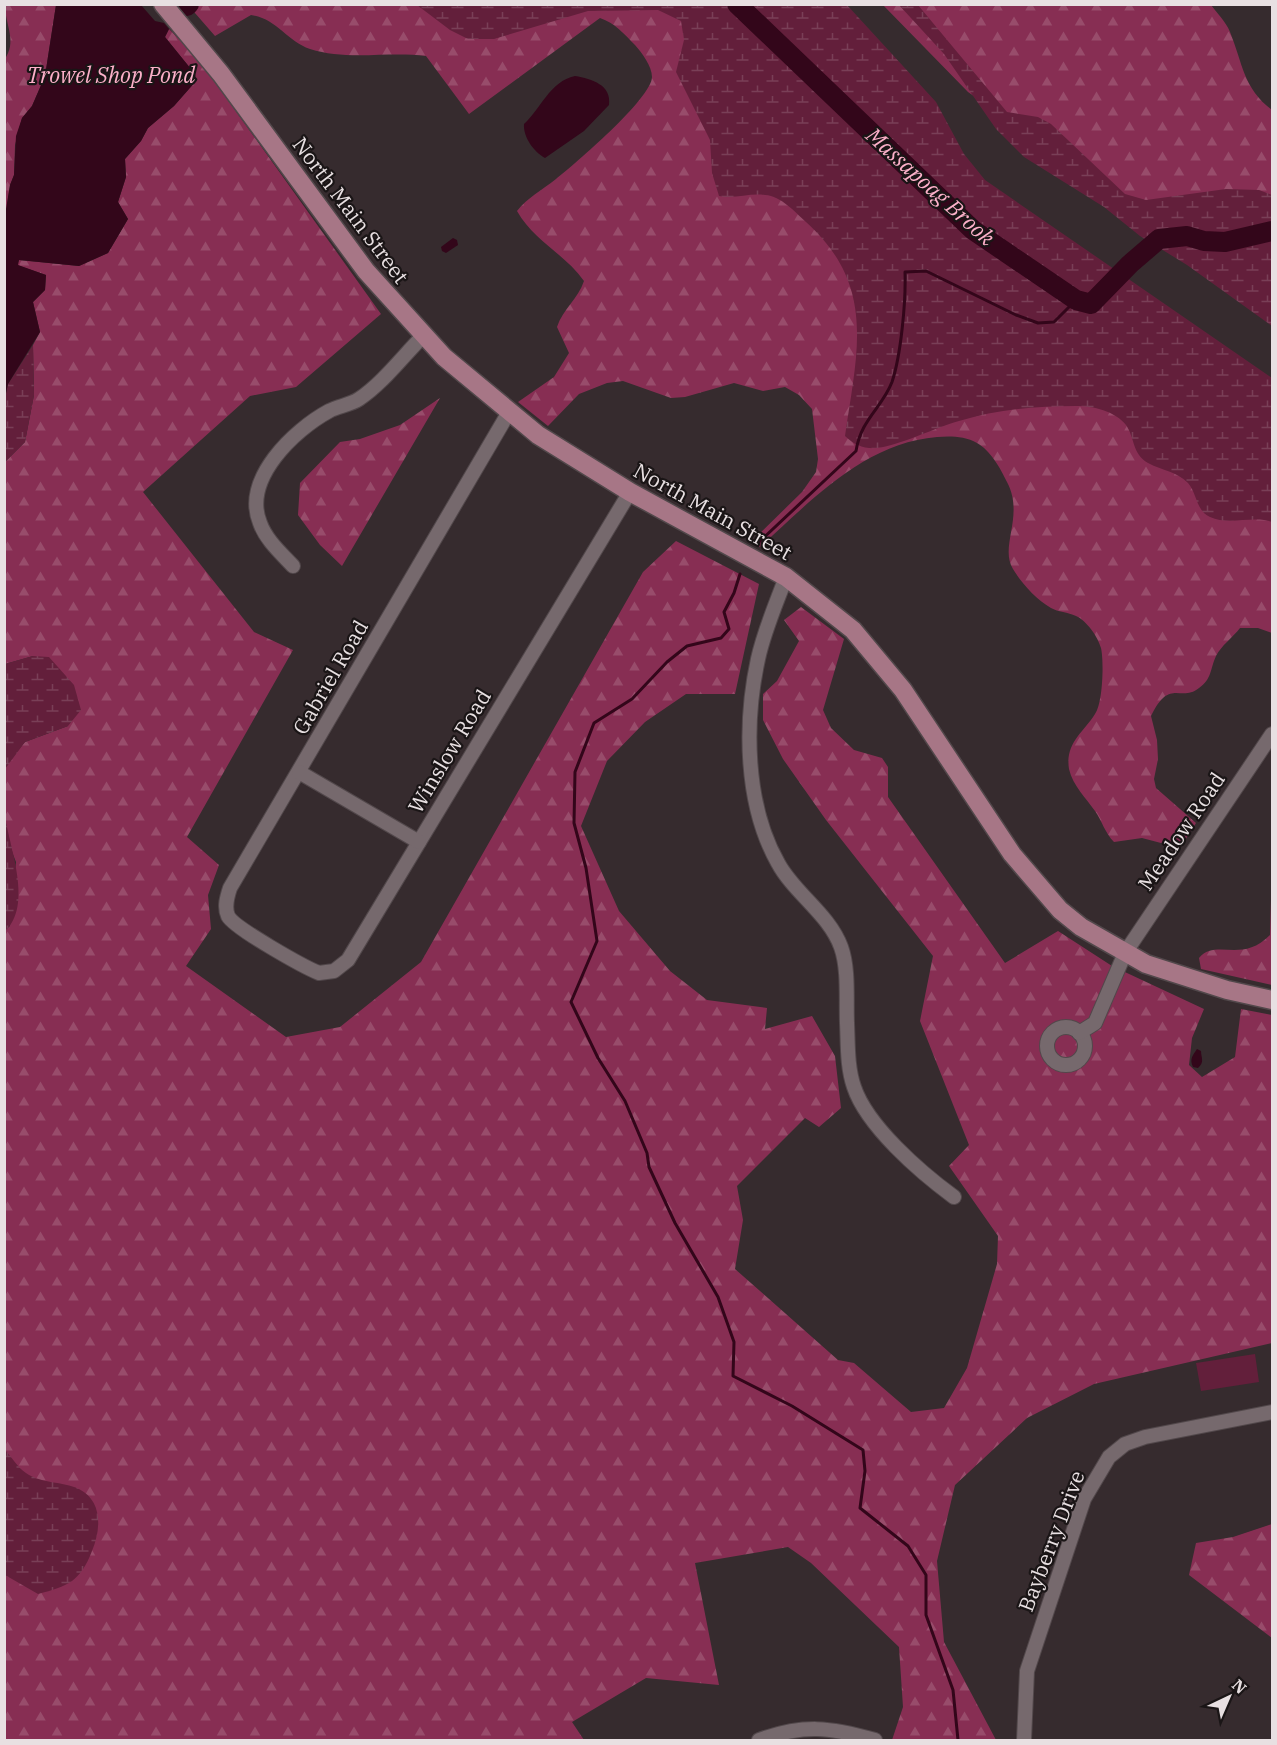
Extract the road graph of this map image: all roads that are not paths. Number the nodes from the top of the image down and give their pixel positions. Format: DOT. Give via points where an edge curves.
graph roads {
  1 [pos="163,4"];
  2 [pos="424,335"];
  3 [pos="509,412"];
  4 [pos="630,492"];
  5 [pos="293,566"];
  6 [pos="786,577"];
  7 [pos="1272,734"];
  8 [pos="299,772"];
  9 [pos="419,842"];
  10 [pos="274,948"];
  11 [pos="1125,953"];
  12 [pos="1272,1000"];
  13 [pos="1079,1033"];
  14 [pos="954,1197"];
  15 [pos="1272,1412"];
  16 [pos="759,1740"];
  17 [pos="875,1740"];
  18 [pos="1024,1740"];
  1 -- 2 [label="main road, North Main Street" via="221,74 366,271"];
  2 -- 3 [label="main road, North Main Street"];
  2 -- 5 [label="street" via="357,400 303,428 265,472 255,498 259,522 274,547"];
  3 -- 4 [label="main road, North Main Street" via="538,435"];
  3 -- 8 [label="street, Gabriel Road"];
  4 -- 6 [label="main road, North Main Street"];
  4 -- 9 [label="street, Winslow Road"];
  6 -- 11 [label="main road, North Main Street" via="834,613 876,655 1012,854 1060,910"];
  6 -- 14 [label="street" via="761,650 752,703 752,759 759,815 779,866 841,946 848,1060 857,1096 890,1139"];
  7 -- 11 [label="street, Meadow Road"];
  8 -- 9 [label="street"];
  8 -- 10 [label="street, Gabriel Road" via="230,888 226,906 231,921"];
  9 -- 10 [label="street, Winslow Road" via="342,966 319,973"];
  11 -- 12 [label="main road, North Main Street" via="1146,964 1227,990"];
  11 -- 13 [label="street, Meadow Road" via="1095,1023"];
  15 -- 18 [label="street, Bayberry Drive" via="1145,1437 1121,1446 1108,1457 1084,1499 1028,1666"];
  16 -- 17 [label="street" via="804,1727"];
}
